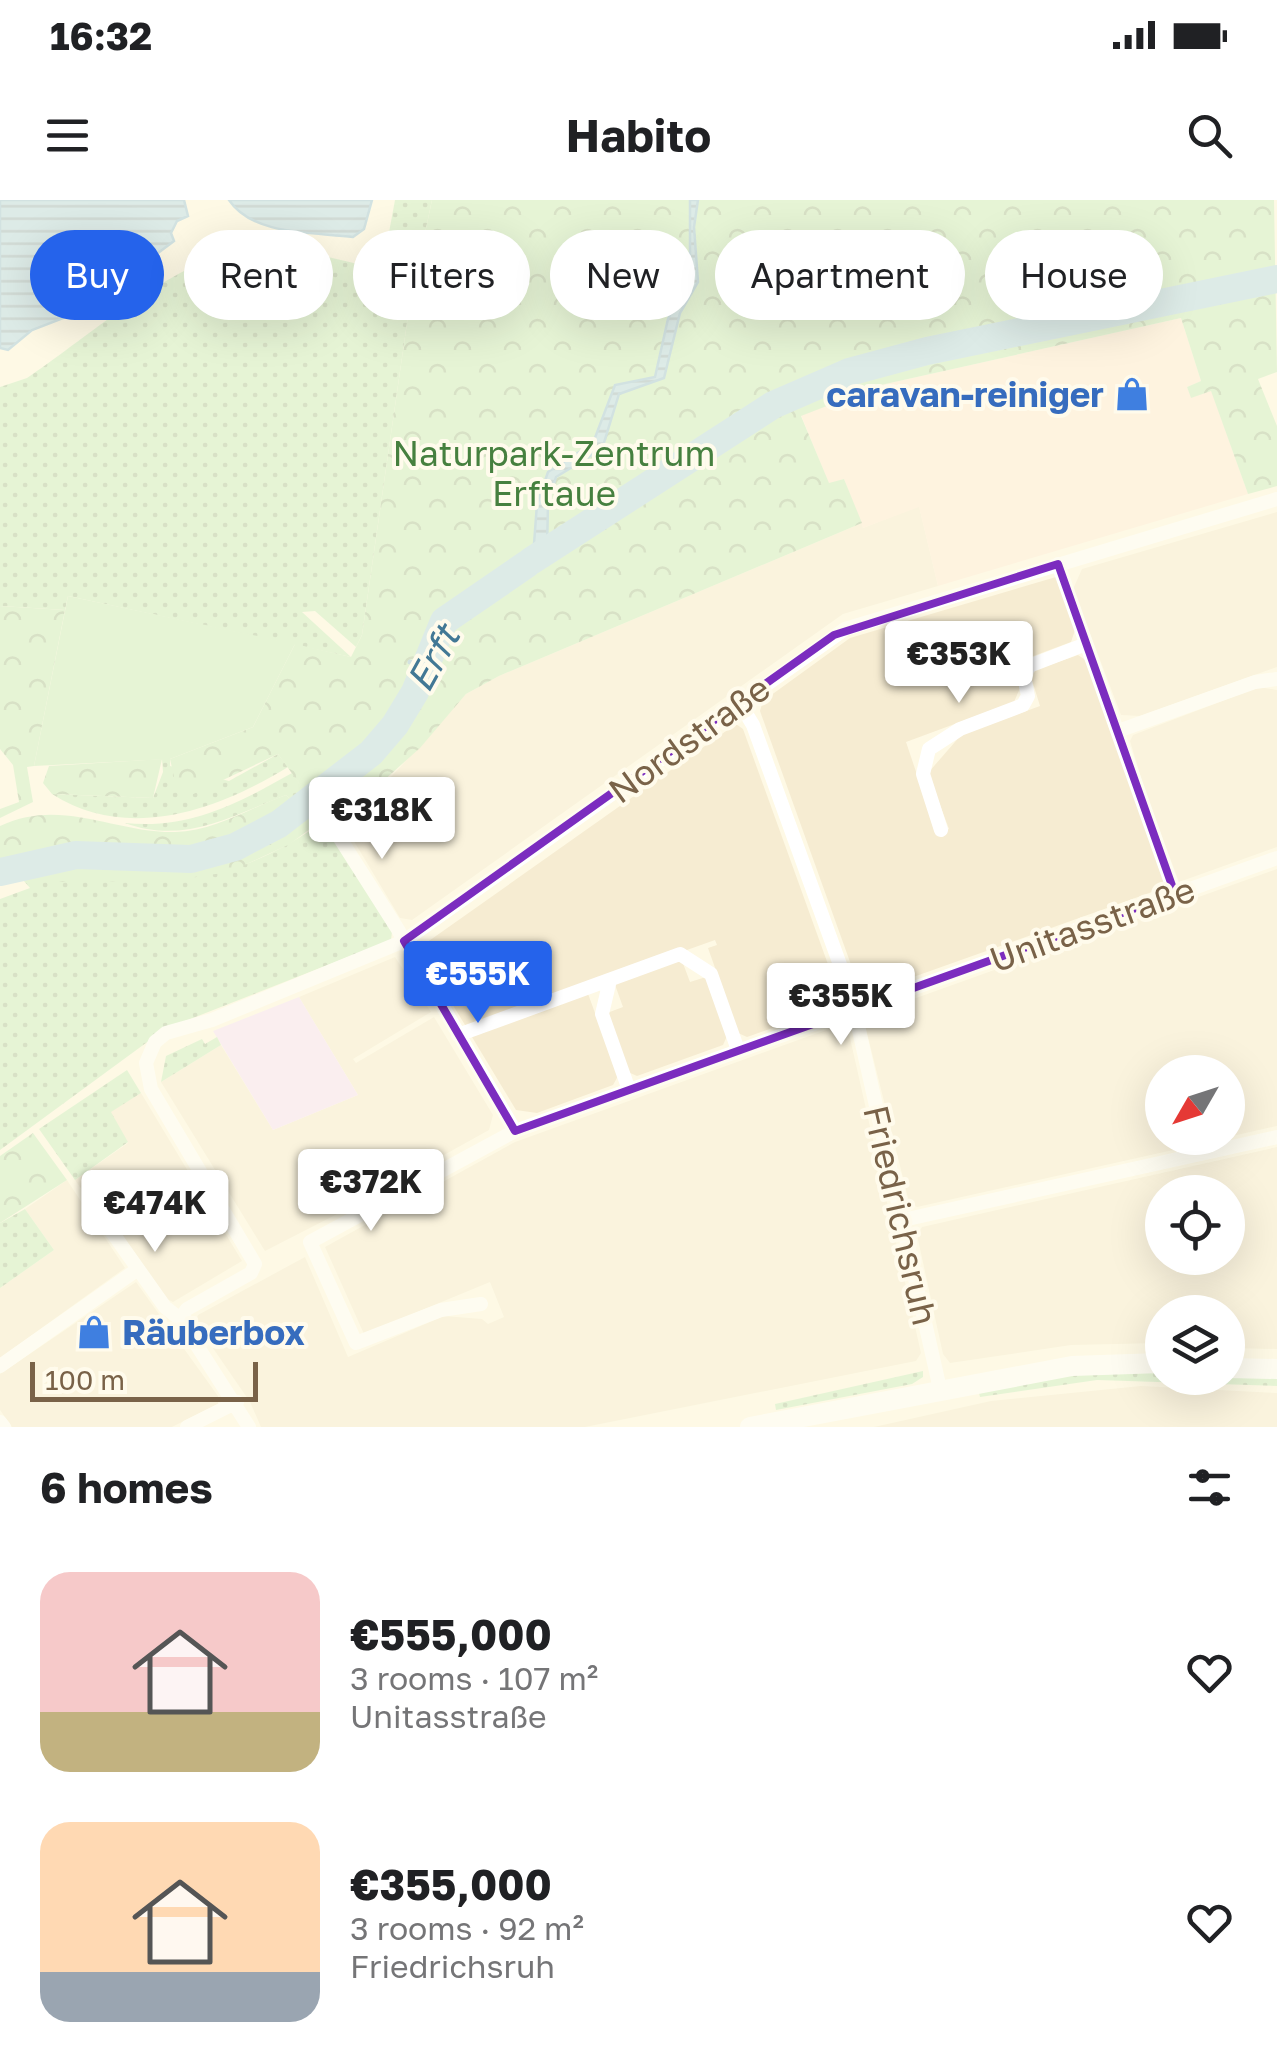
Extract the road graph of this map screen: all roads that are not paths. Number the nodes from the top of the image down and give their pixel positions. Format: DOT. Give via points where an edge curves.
graph roads {
  1 [pos="1277,499"];
  2 [pos="1058,564"];
  3 [pos="1086,644"];
  4 [pos="1277,680"];
  5 [pos="739,702"];
  6 [pos="1118,731"];
  7 [pos="320,807"];
  8 [pos="942,830"];
  9 [pos="1277,858"];
  10 [pos="1175,894"];
  11 [pos="404,941"];
  12 [pos="610,980"];
  13 [pos="854,1009"];
  14 [pos="458,1035"];
  15 [pos="738,1050"];
  16 [pos="629,1090"];
  17 [pos="514,1131"];
  18 [pos="1277,1136"];
  19 [pos="320,1156"];
  20 [pos="357,1216"];
  21 [pos="102,1218"];
  22 [pos="903,1220"];
  23 [pos="138,1269"];
  24 [pos="481,1304"];
  25 [pos="180,1319"];
  26 [pos="1145,1364"];
  27 [pos="0,1366"];
  28 [pos="1245,1368"];
  29 [pos="1277,1369"];
  30 [pos="940,1390"];
  31 [pos="236,1402"];
  32 [pos="188,1427"];
  33 [pos="249,1427"];
  34 [pos="750,1427"];
  1 -- 2 [label="street, Nordstraße"];
  2 -- 3 [label="street"];
  2 -- 5 [label="street, Nordstraße" via="845,629"];
  3 -- 6 [label="street"];
  3 -- 8 [label="street" via="1029,666 1028,696 1020,706 929,749 923,774"];
  4 -- 6 [label="street"];
  5 -- 11 [label="street, Nordstraße"];
  5 -- 13 [label="street, Friedrichsruh"];
  6 -- 10 [label="street"];
  7 -- 11 [label="street"];
  9 -- 10 [label="street, Unitasstraße"];
  10 -- 13 [label="street, Unitasstraße"];
  11 -- 14 [label="street"];
  11 -- 25 [label="street, Nordstraße" via="155,1042 146,1063 151,1089 255,1264"];
  12 -- 14 [label="street"];
  12 -- 15 [label="street" via="680,954 696,961 711,974"];
  12 -- 16 [label="street" via="602,1014"];
  13 -- 15 [label="street, Unitasstraße"];
  13 -- 22 [label="street, Friedrichsruh"];
  14 -- 17 [label="street"];
  15 -- 16 [label="street, Unitasstraße"];
  16 -- 17 [label="street, Unitasstraße"];
  17 -- 20 [label="street, Unitasstraße"];
  18 -- 22 [label="street"];
  19 -- 20 [label="street"];
  20 -- 24 [label="street, Unitasstraße" via="310,1242 353,1341 366,1342 441,1310"];
  21 -- 23 [label="street"];
  22 -- 30 [label="street, Friedrichsruh"];
  23 -- 25 [label="street"];
  23 -- 27 [label="street"];
  25 -- 31 [label="street"];
  26 -- 30 [label="main road" via="1072,1366"];
  28 -- 29 [label="main road"];
  30 -- 34 [label="main road"];
  31 -- 32 [label="street"];
  31 -- 33 [label="street"];
}
